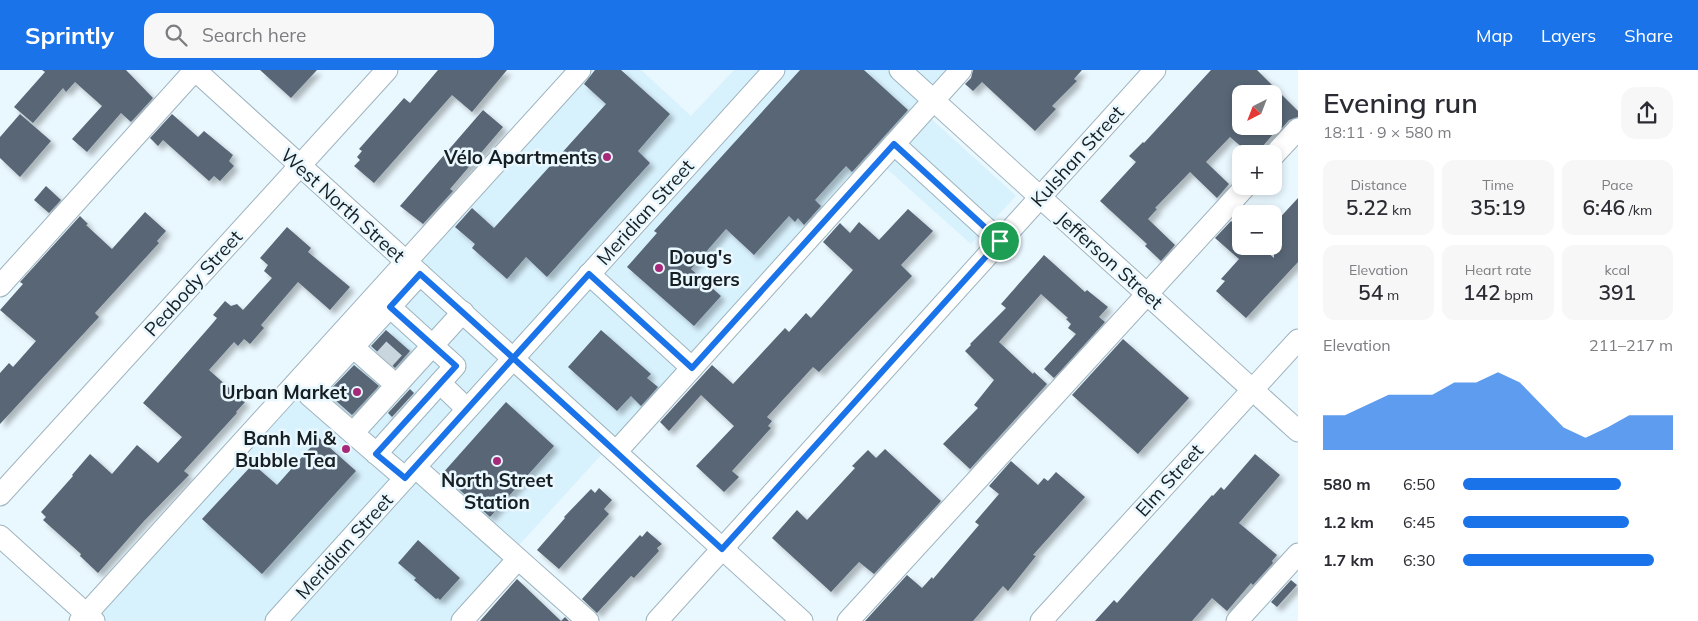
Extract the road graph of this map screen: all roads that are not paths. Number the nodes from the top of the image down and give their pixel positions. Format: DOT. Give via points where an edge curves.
graph roads {
  1 [pos="195,70"];
  2 [pos="387,70"];
  3 [pos="580,70"];
  4 [pos="774,70"];
  5 [pos="900,70"];
  6 [pos="961,70"];
  7 [pos="1155,70"];
  8 [pos="934,100"];
  9 [pos="1298,129"];
  10 [pos="894,144"];
  11 [pos="1282,146"];
  12 [pos="300,166"];
  13 [pos="1238,195"];
  14 [pos="1041,197"];
  15 [pos="1000,241"];
  16 [pos="413,268"];
  17 [pos="589,274"];
  18 [pos="0,286"];
  19 [pos="1148,294"];
  20 [pos="390,307"];
  21 [pos="463,312"];
  22 [pos="1298,340"];
  23 [pos="432,345"];
  24 [pos="353,347"];
  25 [pos="513,359"];
  26 [pos="692,368"];
  27 [pos="440,384"];
  28 [pos="396,385"];
  29 [pos="1253,390"];
  30 [pos="467,409"];
  31 [pos="1298,430"];
  32 [pos="353,433"];
  33 [pos="616,452"];
  34 [pos="376,454"];
  35 [pos="410,472"];
  36 [pos="0,495"];
  37 [pos="0,536"];
  38 [pos="722,549"];
  39 [pos="1298,554"];
  40 [pos="518,559"];
  41 [pos="87,619"];
  42 [pos="276,621"];
  43 [pos="462,621"];
  44 [pos="588,621"];
  45 [pos="657,621"];
  46 [pos="802,621"];
  47 [pos="848,621"];
  48 [pos="1041,621"];
  49 [pos="1236,621"];
  1 -- 12 [label="street, West North Street"];
  1 -- 18 [label="street"];
  2 -- 12 [label="street, Peabody Street"];
  3 -- 16 [label="street"];
  4 -- 17 [label="street, Meridian Street"];
  5 -- 8 [label="street, Jefferson Street"];
  6 -- 8 [label="street"];
  7 -- 14 [label="street, Kulshan Street"];
  8 -- 10 [label="street"];
  8 -- 14 [label="street, Jefferson Street"];
  9 -- 11 [label="street"];
  10 -- 15 [label="street"];
  10 -- 26 [label="street"];
  12 -- 16 [label="street, West North Street"];
  12 -- 36 [label="street, Peabody Street"];
  13 -- 19 [label="street"];
  14 -- 15 [label="street, Kulshan Street"];
  14 -- 19 [label="street, Jefferson Street"];
  15 -- 38 [label="street, Kulshan Street"];
  16 -- 20 [label="street"];
  16 -- 21 [label="street, West North Street"];
  16 -- 41 [label="street"];
  17 -- 25 [label="street, Meridian Street"];
  17 -- 26 [label="street"];
  19 -- 29 [label="street, Jefferson Street"];
  19 -- 47 [label="street"];
  20 -- 23 [label="street" via="406,335"];
  20 -- 24 [label="street"];
  21 -- 23 [label="street"];
  21 -- 25 [label="street, West North Street"];
  22 -- 29 [label="street, Elm Street"];
  23 -- 27 [label="street" via="456,366"];
  23 -- 28 [label="street"];
  24 -- 28 [label="street" via="379,366"];
  24 -- 32 [label="street" via="309,395"];
  25 -- 30 [label="street, Meridian Street"];
  25 -- 33 [label="street, West North Street"];
  26 -- 33 [label="street"];
  27 -- 30 [label="street"];
  27 -- 34 [label="street"];
  28 -- 32 [label="street"];
  29 -- 31 [label="street, Jefferson Street"];
  29 -- 48 [label="street, Elm Street"];
  30 -- 35 [label="street, Meridian Street"];
  32 -- 34 [label="street"];
  33 -- 38 [label="street, West North Street"];
  34 -- 35 [label="street"];
  35 -- 40 [label="street"];
  35 -- 42 [label="street, Meridian Street"];
  37 -- 41 [label="street"];
  38 -- 45 [label="street, Kulshan Street"];
  38 -- 46 [label="street, West North Street"];
  39 -- 49 [label="street"];
  40 -- 43 [label="street"];
  40 -- 44 [label="street"];
}
